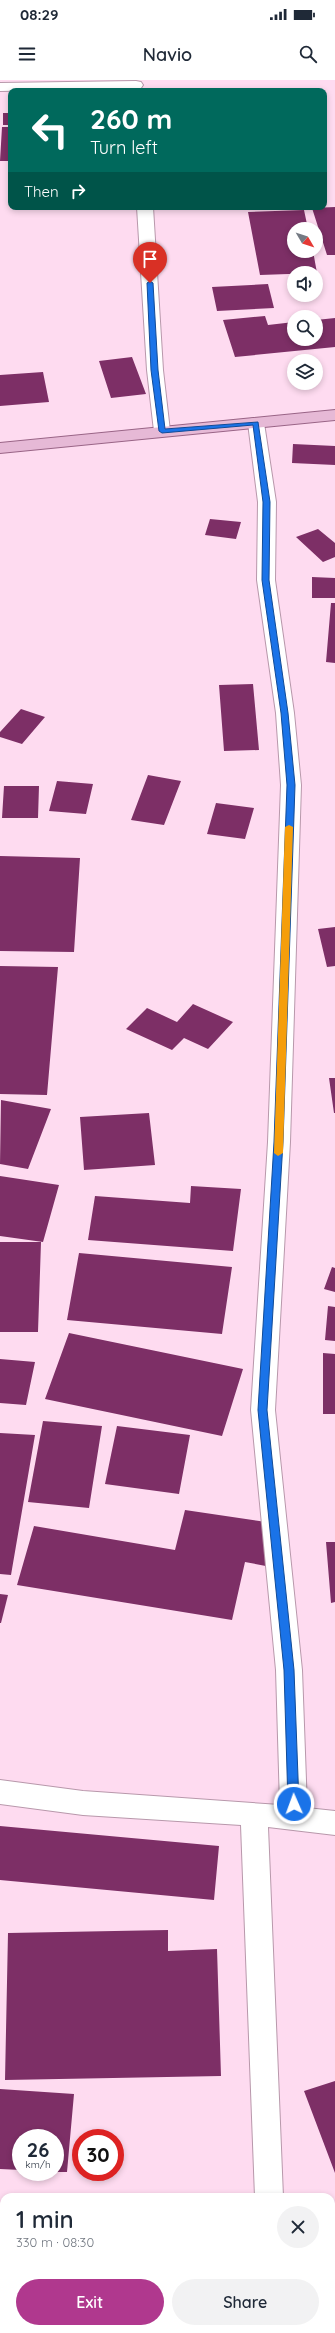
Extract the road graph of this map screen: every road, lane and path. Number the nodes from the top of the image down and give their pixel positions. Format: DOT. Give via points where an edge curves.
graph roads {
  1 [pos="136,85"];
  2 [pos="0,87"];
  3 [pos="145,210"];
  4 [pos="335,415"];
  5 [pos="256,423"];
  6 [pos="162,431"];
  7 [pos="0,448"];
  8 [pos="0,1792"];
  9 [pos="254,1814"];
  10 [pos="294,1819"];
  11 [pos="335,1823"];
  12 [pos="269,2193"];
  1 -- 2 [label="street"];
  3 -- 6 [label="street" via="155,370"];
  4 -- 5 [label="main road"];
  5 -- 6 [label="main road"];
  5 -- 10 [label="street" via="267,502 266,580 285,713 291,785 279,1142 262,1410 289,1670"];
  6 -- 7 [label="main road"];
  8 -- 9 [label="street" via="83,1803"];
  9 -- 10 [label="street"];
  9 -- 12 [label="street"];
  10 -- 11 [label="street"];
}
